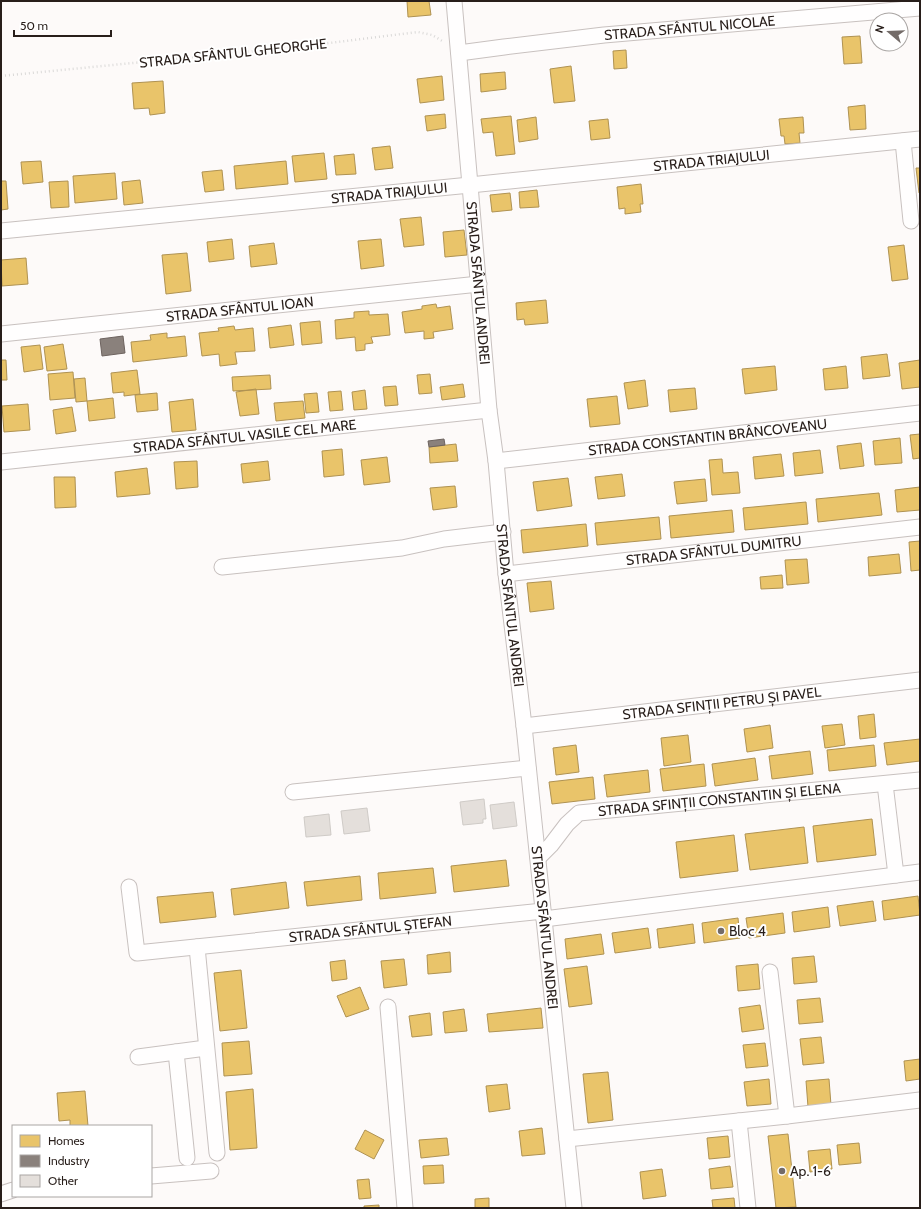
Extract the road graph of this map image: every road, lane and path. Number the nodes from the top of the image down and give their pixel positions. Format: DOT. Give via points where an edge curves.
graph roads {
  1 [pos="454,1"];
  2 [pos="920,8"];
  3 [pos="459,53"];
  4 [pos="1,76"];
  5 [pos="920,139"];
  6 [pos="903,141"];
  7 [pos="470,185"];
  8 [pos="911,221"];
  9 [pos="1,231"];
  10 [pos="479,284"];
  11 [pos="1,334"];
  12 [pos="489,410"];
  13 [pos="920,413"];
  14 [pos="496,461"];
  15 [pos="1,462"];
  16 [pos="920,527"];
  17 [pos="503,532"];
  18 [pos="222,567"];
  19 [pos="506,574"];
  20 [pos="920,680"];
  21 [pos="524,726"];
  22 [pos="528,768"];
  23 [pos="920,780"];
  24 [pos="885,784"];
  25 [pos="293,792"];
  26 [pos="538,858"];
  27 [pos="920,872"];
  28 [pos="896,875"];
  29 [pos="129,887"];
  30 [pos="543,915"];
  31 [pos="197,947"];
  32 [pos="770,972"];
  33 [pos="388,1007"];
  34 [pos="206,1048"];
  35 [pos="176,1052"];
  36 [pos="138,1057"];
  37 [pos="920,1100"];
  38 [pos="787,1116"];
  39 [pos="738,1121"];
  40 [pos="567,1139"];
  41 [pos="217,1153"];
  42 [pos="188,1158"];
  43 [pos="212,1171"];
  44 [pos="152,1176"];
  45 [pos="12,1190"];
  46 [pos="1,1194"];
  47 [pos="405,1208"];
  48 [pos="574,1208"];
  49 [pos="748,1208"];
  1 -- 3 [label="street, STRADA SFÂNTUL ANDREI"];
  2 -- 3 [label="street, STRADA SFÂNTUL NICOLAE" via="604,35"];
  3 -- 4 [label="path, STRADA SFÂNTUL GHEORGHE" via="432,35 418,32 305,46"];
  3 -- 7 [label="street, STRADA SFÂNTUL ANDREI"];
  5 -- 6 [label="street, STRADA TRIAJULUI"];
  6 -- 7 [label="street, STRADA TRIAJULUI"];
  6 -- 8 [label="street"];
  7 -- 9 [label="street, STRADA TRIAJULUI"];
  7 -- 10 [label="street, STRADA SFÂNTUL ANDREI"];
  10 -- 11 [label="street, STRADA SFÂNTUL IOAN"];
  10 -- 12 [label="street, STRADA SFÂNTUL ANDREI"];
  12 -- 14 [label="street, STRADA SFÂNTUL ANDREI"];
  12 -- 15 [label="street, STRADA SFÂNTUL VASILE CEL MARE"];
  13 -- 14 [label="street, STRADA CONSTANTIN BRÂNCOVEANU"];
  14 -- 17 [label="street, STRADA SFÂNTUL ANDREI"];
  16 -- 19 [label="street, STRADA SFÂNTUL DUMITRU"];
  17 -- 18 [label="street" via="402,548"];
  17 -- 19 [label="street, STRADA SFÂNTUL ANDREI"];
  19 -- 21 [label="street, STRADA SFÂNTUL ANDREI"];
  20 -- 21 [label="street, STRADA SFINȚII PETRU ȘI PAVEL"];
  21 -- 22 [label="street, STRADA SFÂNTUL ANDREI"];
  22 -- 25 [label="street"];
  22 -- 26 [label="street, STRADA SFÂNTUL ANDREI"];
  23 -- 24 [label="street, STRADA SFINȚII CONSTANTIN ȘI ELENA"];
  24 -- 26 [label="street, STRADA SFINȚII CONSTANTIN ȘI ELENA" via="579,813"];
  24 -- 28 [label="street"];
  26 -- 30 [label="street, STRADA SFÂNTUL ANDREI"];
  27 -- 28 [label="street"];
  28 -- 30 [label="street"];
  29 -- 31 [label="street, STRADA SFÂNTUL ȘTEFAN" via="137,954"];
  30 -- 31 [label="street, STRADA SFÂNTUL ȘTEFAN"];
  30 -- 40 [label="street, STRADA SFÂNTUL ANDREI"];
  31 -- 34 [label="street"];
  32 -- 38 [label="street"];
  33 -- 47 [label="street"];
  34 -- 35 [label="street"];
  34 -- 41 [label="street"];
  35 -- 36 [label="street"];
  35 -- 42 [label="street"];
  37 -- 38 [label="street"];
  38 -- 39 [label="street"];
  39 -- 40 [label="street"];
  39 -- 49 [label="street"];
  40 -- 48 [label="street, STRADA SFÂNTUL ANDREI"];
  43 -- 44 [label="street"];
  45 -- 46 [label="street"];
}
